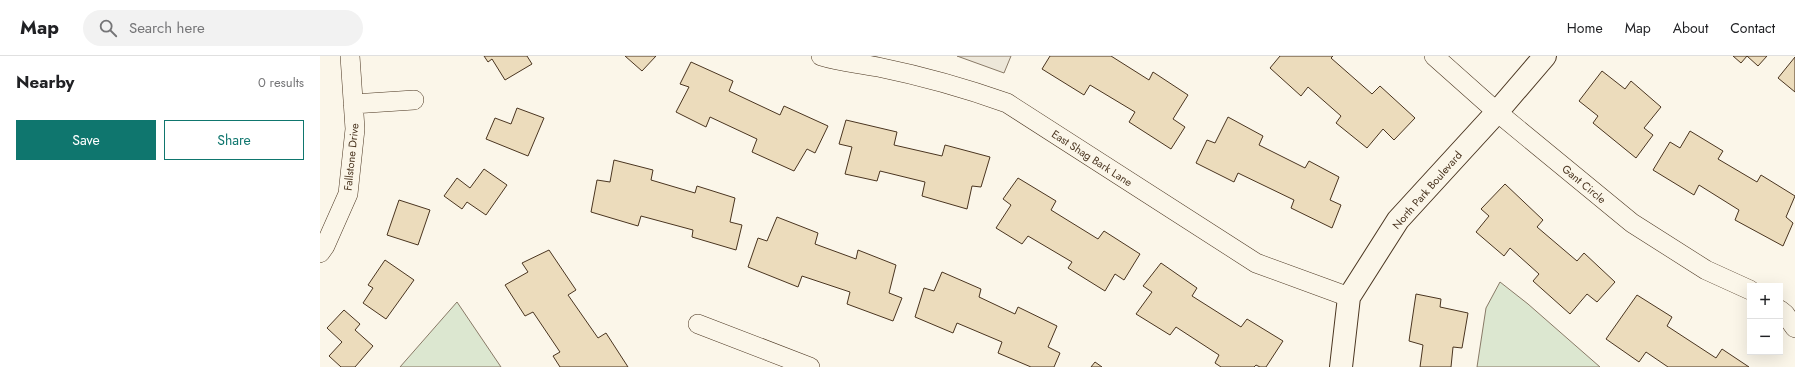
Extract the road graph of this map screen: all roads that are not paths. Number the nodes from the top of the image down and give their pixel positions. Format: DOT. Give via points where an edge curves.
graph roads {
  1 [pos="350,56"];
  2 [pos="821,56"];
  3 [pos="1434,56"];
  4 [pos="1545,56"];
  5 [pos="878,61"];
  6 [pos="414,100"];
  7 [pos="353,104"];
  8 [pos="1497,112"];
  9 [pos="320,253"];
  10 [pos="1747,289"];
  11 [pos="1349,297"];
  12 [pos="1783,312"];
  13 [pos="698,324"];
  14 [pos="1795,328"];
  15 [pos="810,367"];
  16 [pos="1341,367"];
  1 -- 7 [label="street, Fallstone Drive"];
  2 -- 5 [label="street, East Shag Bark Lane" via="837,62"];
  3 -- 8 [label="street, Gant Circle"];
  4 -- 8 [label="street, North Park Boulevard"];
  5 -- 11 [label="street, East Shag Bark Lane" via="1007,102 1256,263"];
  6 -- 7 [label="street"];
  7 -- 9 [label="street, Fallstone Drive" via="355,129 348,194"];
  8 -- 10 [label="street, Gant Circle" via="1632,223 1706,270"];
  8 -- 11 [label="street, North Park Boulevard" via="1398,220"];
  11 -- 16 [label="street, North Park Boulevard"];
  12 -- 14 [label="street"];
  13 -- 15 [label="street"];
}
